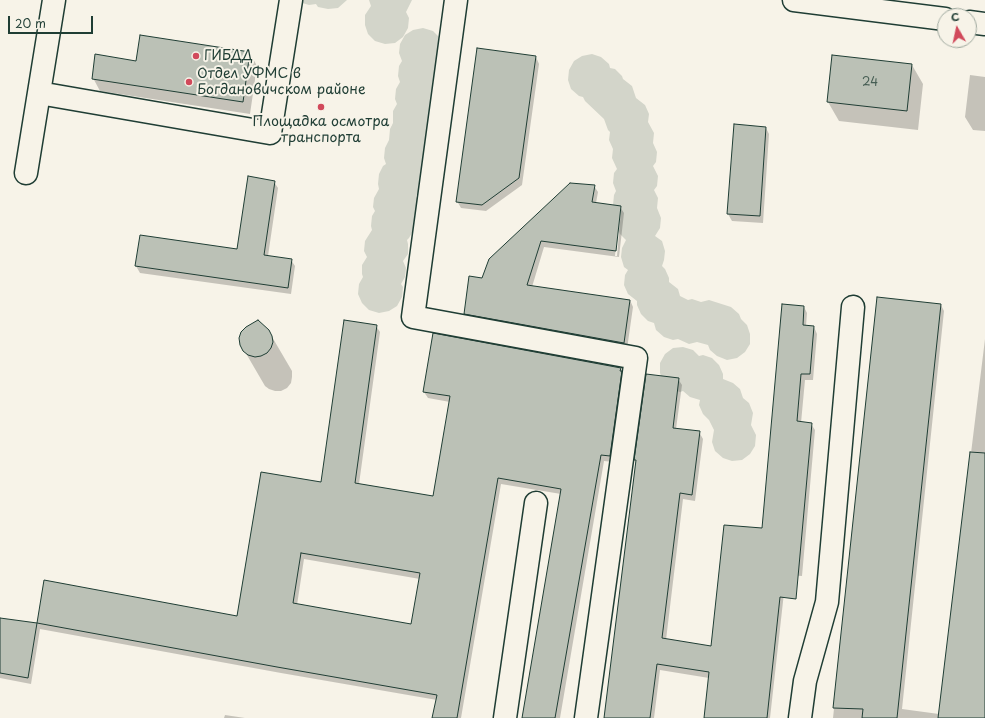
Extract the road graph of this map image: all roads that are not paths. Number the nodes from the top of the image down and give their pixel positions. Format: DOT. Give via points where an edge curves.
graph roads {
  1 [pos="54,0"];
  2 [pos="291,0"];
  3 [pos="456,0"];
  4 [pos="794,0"];
  5 [pos="937,18"];
  6 [pos="39,93"];
  7 [pos="26,173"];
  8 [pos="853,307"];
  9 [pos="536,503"];
  10 [pos="505,718"];
  11 [pos="586,718"];
  12 [pos="800,718"];
  1 -- 6 [label="street"];
  2 -- 6 [label="street" via="270,133"];
  3 -- 11 [label="street" via="413,317 636,358"];
  4 -- 5 [label="street"];
  6 -- 7 [label="street"];
  8 -- 12 [label="street" via="827,602 804,680"];
  9 -- 10 [label="street"];
}
